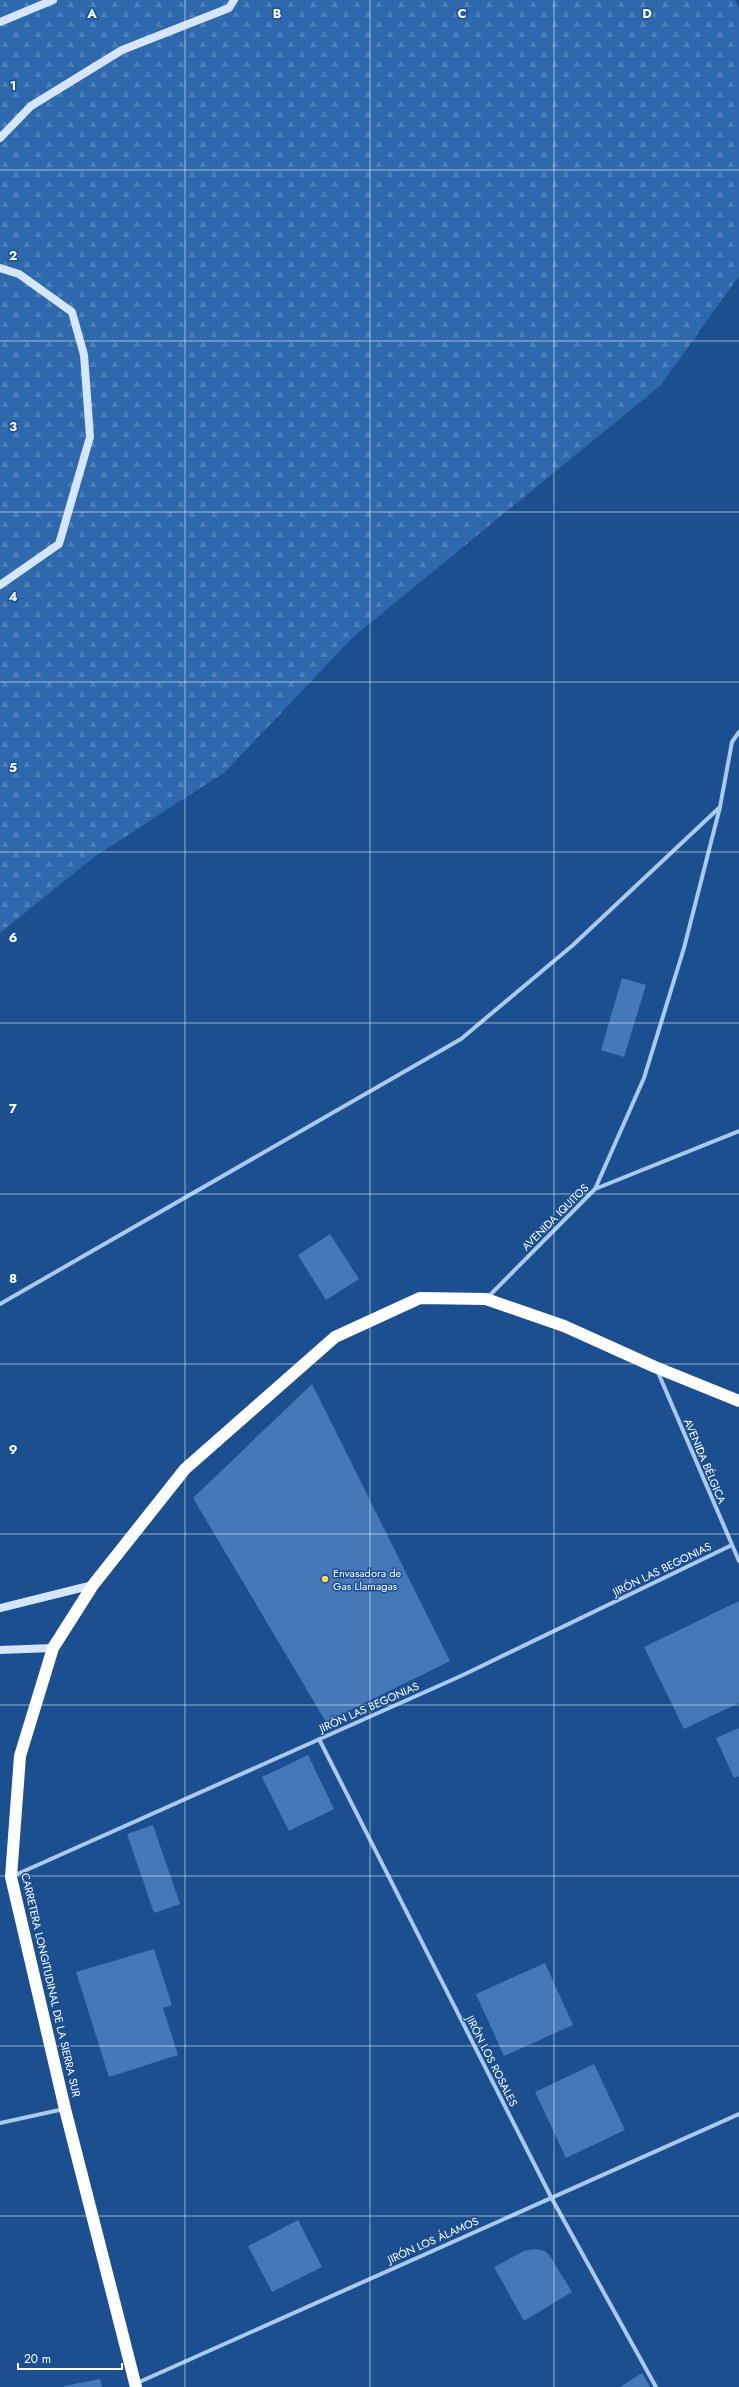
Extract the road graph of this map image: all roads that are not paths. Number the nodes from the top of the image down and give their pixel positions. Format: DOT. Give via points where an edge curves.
graph roads {
  1 [pos="53,0"];
  2 [pos="234,0"];
  3 [pos="0,22"];
  4 [pos="0,138"];
  5 [pos="0,268"];
  6 [pos="0,585"];
  7 [pos="739,732"];
  8 [pos="720,806"];
  9 [pos="739,1131"];
  10 [pos="595,1189"];
  11 [pos="486,1299"];
  12 [pos="0,1304"];
  13 [pos="655,1367"];
  14 [pos="739,1401"];
  15 [pos="732,1545"];
  16 [pos="739,1561"];
  17 [pos="93,1585"];
  18 [pos="0,1608"];
  19 [pos="53,1648"];
  20 [pos="0,1650"];
  21 [pos="319,1739"];
  22 [pos="11,1877"];
  23 [pos="65,2108"];
  24 [pos="739,2114"];
  25 [pos="0,2122"];
  26 [pos="551,2197"];
  27 [pos="135,2386"];
  28 [pos="656,2387"];
  1 -- 3 [label="main road"];
  2 -- 4 [label="main road" via="229,8 122,50 30,106"];
  5 -- 6 [label="main road" via="19,274 72,312 84,355 90,437 59,544"];
  7 -- 8 [label="street" via="732,742"];
  8 -- 10 [label="street" via="684,948 644,1078"];
  8 -- 12 [label="street" via="573,945 461,1039"];
  9 -- 10 [label="street, AVENIDA IQUITOS"];
  10 -- 11 [label="street, AVENIDA IQUITOS"];
  11 -- 13 [label="highway, CARRETERA LONGITUDINAL DE LA SIERRA SUR" via="564,1326"];
  11 -- 17 [label="highway, CARRETERA LONGITUDINAL DE LA SIERRA SUR" via="420,1298 335,1337 185,1469"];
  13 -- 14 [label="highway, CARRETERA LONGITUDINAL DE LA SIERRA SUR"];
  13 -- 15 [label="street, AVENIDA BÉLGICA"];
  15 -- 16 [label="street, AVENIDA BÉLGICA"];
  15 -- 21 [label="street, JIRÓN LAS BEGONIAS" via="463,1676"];
  17 -- 18 [label="main road"];
  17 -- 19 [label="highway, CARRETERA LONGITUDINAL DE LA SIERRA SUR"];
  19 -- 20 [label="main road"];
  19 -- 22 [label="highway, CARRETERA LONGITUDINAL DE LA SIERRA SUR" via="20,1756"];
  21 -- 22 [label="street, JIRÓN LAS BEGONIAS"];
  21 -- 26 [label="street, JIRÓN LOS ROSALES"];
  22 -- 23 [label="highway, CARRETERA LONGITUDINAL DE LA SIERRA SUR"];
  23 -- 25 [label="street"];
  23 -- 27 [label="highway, CARRETERA LONGITUDINAL DE LA SIERRA SUR"];
  24 -- 26 [label="street, JIRÓN LOS ÁLAMOS"];
  26 -- 27 [label="street, JIRÓN LOS ÁLAMOS"];
  26 -- 28 [label="street, JIRÓN LOS ROSALES"];
}
